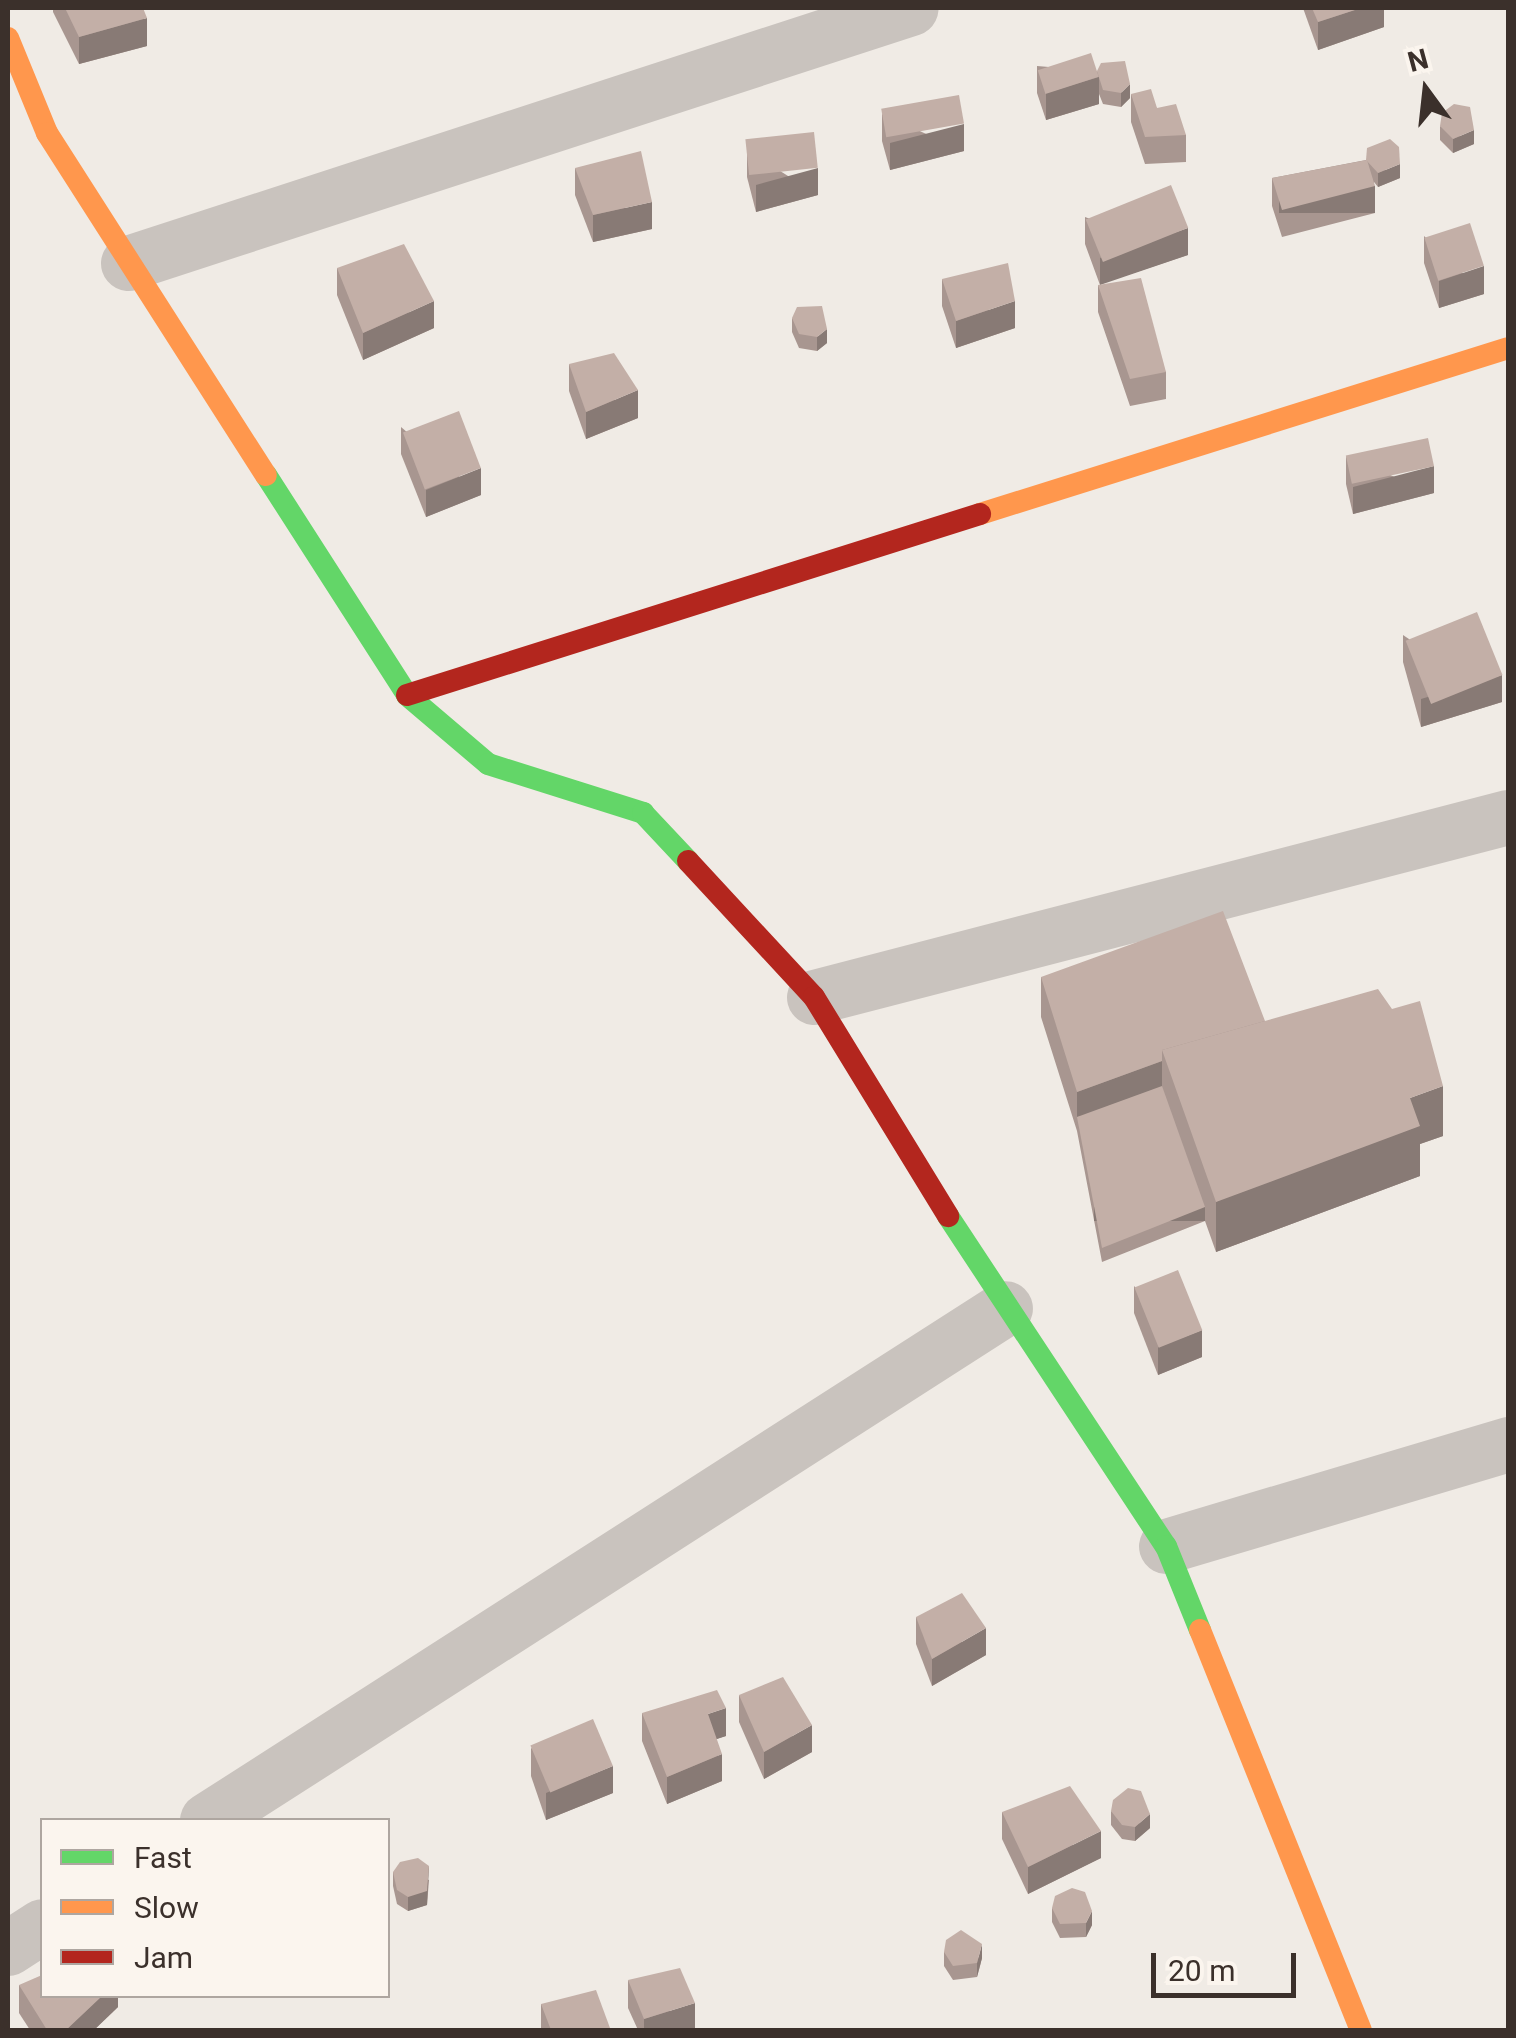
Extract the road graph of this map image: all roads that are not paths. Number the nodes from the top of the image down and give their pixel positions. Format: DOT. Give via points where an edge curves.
graph roads {
  1 [pos="911,8"];
  2 [pos="8,38"];
  3 [pos="128,262"];
  4 [pos="1508,348"];
  5 [pos="407,696"];
  6 [pos="1508,817"];
  7 [pos="814,997"];
  8 [pos="1005,1308"];
  9 [pos="1508,1444"];
  10 [pos="1166,1546"];
  11 [pos="209,1818"];
  12 [pos="40,1927"];
  13 [pos="8,1948"];
  14 [pos="1359,2030"];
  1 -- 3 [label="street"];
  2 -- 3 [label="street" via="47,133"];
  3 -- 5 [label="street"];
  4 -- 5 [label="street"];
  5 -- 7 [label="street" via="488,764 643,813"];
  6 -- 7 [label="street"];
  7 -- 8 [label="street"];
  8 -- 10 [label="street" via="1092,1426"];
  8 -- 11 [label="street"];
  9 -- 10 [label="street"];
  10 -- 14 [label="street"];
  12 -- 13 [label="street"];
}
